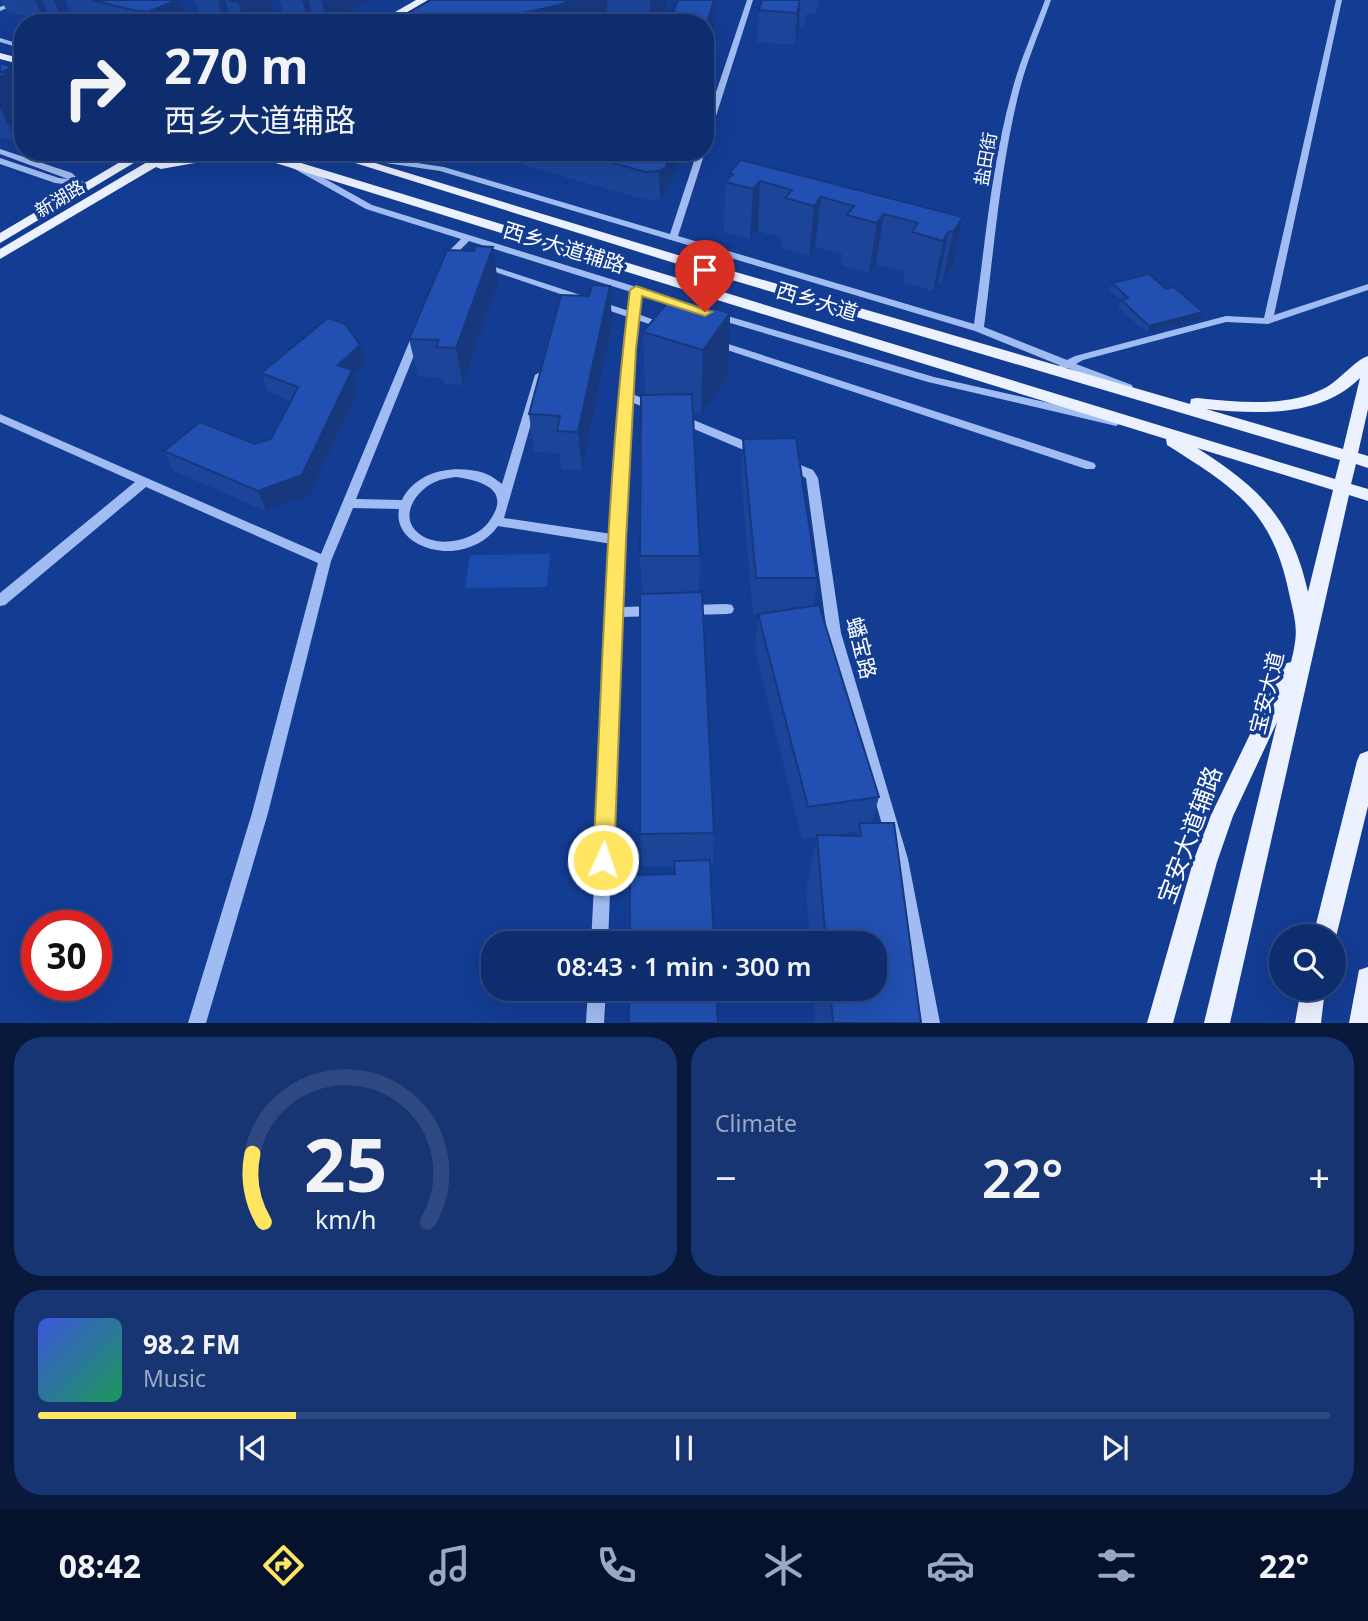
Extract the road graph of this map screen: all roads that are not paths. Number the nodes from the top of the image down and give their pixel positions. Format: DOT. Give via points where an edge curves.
graph roads {
  1 [pos="23,0"];
  2 [pos="423,0"];
  3 [pos="750,0"];
  4 [pos="1048,0"];
  5 [pos="1339,0"];
  6 [pos="434,6"];
  7 [pos="0,9"];
  8 [pos="397,14"];
  9 [pos="420,14"];
  10 [pos="714,110"];
  11 [pos="0,161"];
  12 [pos="30,161"];
  13 [pos="126,161"];
  14 [pos="132,161"];
  15 [pos="158,161"];
  16 [pos="176,161"];
  17 [pos="281,161"];
  18 [pos="353,161"];
  19 [pos="384,161"];
  20 [pos="698,161"];
  21 [pos="293,165"];
  22 [pos="117,170"];
  23 [pos="138,173"];
  24 [pos="75,182"];
  25 [pos="89,186"];
  26 [pos="467,238"];
  27 [pos="673,238"];
  28 [pos="0,239"];
  29 [pos="0,255"];
  30 [pos="476,264"];
  31 [pos="439,280"];
  32 [pos="1368,287"];
  33 [pos="636,290"];
  34 [pos="633,316"];
  35 [pos="424,317"];
  36 [pos="1268,321"];
  37 [pos="672,328"];
  38 [pos="979,329"];
  39 [pos="698,337"];
  40 [pos="544,358"];
  41 [pos="1368,362"];
  42 [pos="1063,367"];
  43 [pos="1368,375"];
  44 [pos="627,396"];
  45 [pos="1158,399"];
  46 [pos="0,418"];
  47 [pos="1157,430"];
  48 [pos="1348,456"];
  49 [pos="1368,462"];
  50 [pos="1090,466"];
  51 [pos="145,481"];
  52 [pos="1342,486"];
  53 [pos="1368,495"];
  54 [pos="504,499"];
  55 [pos="348,503"];
  56 [pos="404,505"];
  57 [pos="499,522"];
  58 [pos="618,540"];
  59 [pos="325,561"];
  60 [pos="0,601"];
  61 [pos="727,609"];
  62 [pos="615,612"];
  63 [pos="1308,635"];
  64 [pos="1368,761"];
  65 [pos="1328,924"];
  66 [pos="600,931"];
  67 [pos="1368,979"];
  68 [pos="596,1001"];
  69 [pos="1311,1001"];
  70 [pos="197,1023"];
  71 [pos="595,1023"];
  72 [pos="931,1023"];
  73 [pos="1160,1023"];
  74 [pos="1217,1023"];
  75 [pos="1308,1023"];
  76 [pos="1362,1023"];
  1 -- 7 [label="street"];
  2 -- 8 [label="main road"];
  3 -- 10 [label="street"];
  4 -- 38 [label="street, 盐田街" via="1012,102 996,187"];
  5 -- 36 [label="street"];
  6 -- 9 [label="main road"];
  11 -- 24 [label="street" via="58,181"];
  12 -- 24 [label="street" via="69,174"];
  13 -- 22 [label="main road"];
  14 -- 22 [label="main road, 新湖路"];
  15 -- 23 [label="main road, 新湖路"];
  16 -- 23 [label="main road"];
  17 -- 21 [label="main road, 西乡大道"];
  18 -- 42 [label="main road, 西乡大道" via="676,259"];
  19 -- 27 [label="street, 西乡大道辅路" via="441,169"];
  20 -- 27 [label="street"];
  21 -- 26 [label="street, 西乡大道辅路" via="369,207"];
  21 -- 47 [label="main road, 西乡大道"];
  22 -- 25 [label="main road, 新湖路"];
  23 -- 29 [label="main road, 新湖路"];
  24 -- 25 [label="street"];
  25 -- 28 [label="main road, 新湖路"];
  26 -- 31 [label="street"];
  26 -- 33 [label="street, 西乡大道辅路"];
  27 -- 38 [label="street, 西乡大道辅路"];
  30 -- 34 [label="street"];
  32 -- 36 [label="street"];
  33 -- 34 [label="street"];
  33 -- 47 [label="street, 西乡大道辅路" via="932,380"];
  34 -- 37 [label="street"];
  34 -- 44 [label="street"];
  35 -- 55 [label="street"];
  36 -- 42 [label="street" via="1226,319"];
  38 -- 42 [label="street, 西乡大道辅路"];
  39 -- 50 [label="street"];
  40 -- 54 [label="street"];
  41 -- 45 [label="main road" via="1354,378 1322,397 1281,407"];
  42 -- 45 [label="main road, 西乡大道"];
  43 -- 48 [label="main road, 宝安大道"];
  44 -- 58 [label="street"];
  44 -- 72 [label="street, 蟠宝路" via="811,476 834,633 900,859"];
  45 -- 48 [label="main road, 西乡大道"];
  46 -- 51 [label="street"];
  47 -- 52 [label="main road, 西乡大道"];
  47 -- 63 [label="main road" via="1236,482 1272,520 1292,566"];
  48 -- 49 [label="main road, 西乡大道"];
  48 -- 52 [label="main road, 宝安大道"];
  51 -- 59 [label="street"];
  51 -- 60 [label="street"];
  52 -- 53 [label="main road, 西乡大道"];
  52 -- 63 [label="main road, 宝安大道"];
  54 -- 56 [label="street" via="490,480 456,472 424,483"];
  54 -- 57 [label="street"];
  55 -- 56 [label="street"];
  55 -- 59 [label="street"];
  56 -- 57 [label="street" via="402,518 409,532 434,546 451,547 479,538"];
  57 -- 58 [label="street"];
  58 -- 62 [label="street"];
  59 -- 70 [label="street" via="260,813"];
  61 -- 62 [label="street"];
  62 -- 66 [label="street"];
  63 -- 73 [label="main road, 宝安大道辅路" via="1222,815"];
  63 -- 74 [label="main road, 宝安大道"];
  64 -- 65 [label="main road"];
  67 -- 76 [label="main road"];
  68 -- 71 [label="street"];
  69 -- 75 [label="main road"];
}
